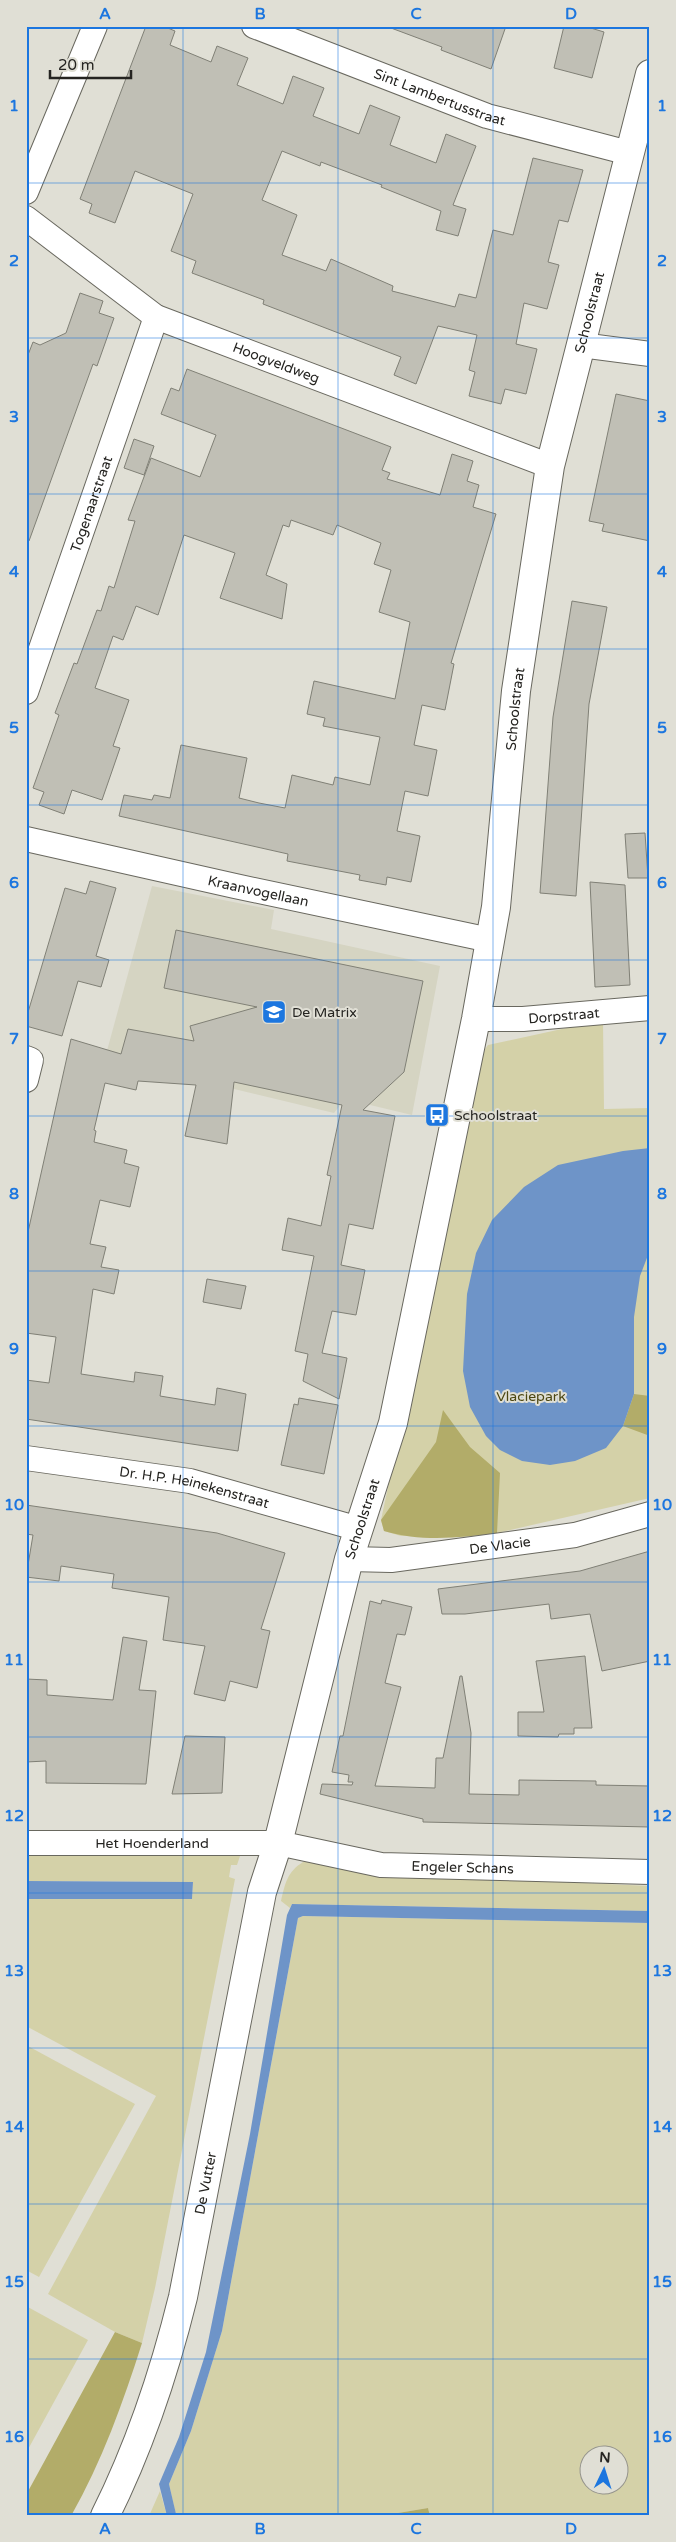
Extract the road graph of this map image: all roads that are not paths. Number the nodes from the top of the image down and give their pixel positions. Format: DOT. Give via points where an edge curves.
graph roads {
  1 [pos="95,26"];
  2 [pos="254,26"];
  3 [pos="650,74"];
  4 [pos="629,153"];
  5 [pos="26,192"];
  6 [pos="26,218"];
  7 [pos="156,317"];
  8 [pos="581,345"];
  9 [pos="650,354"];
  10 [pos="550,466"];
  11 [pos="26,692"];
  12 [pos="27,842"];
  13 [pos="490,940"];
  14 [pos="650,1008"];
  15 [pos="476,1019"];
  16 [pos="26,1058"];
  17 [pos="26,1080"];
  18 [pos="26,1458"];
  19 [pos="650,1514"];
  20 [pos="359,1529"];
  21 [pos="349,1559"];
  22 [pos="26,1843"];
  23 [pos="278,1843"];
  24 [pos="650,1872"];
  25 [pos="105,2516"];
  1 -- 5 [label="street"];
  2 -- 4 [label="street, Sint Lambertusstraat" via="487,116"];
  3 -- 4 [label="street, Schoolstraat"];
  4 -- 8 [label="street, Schoolstraat"];
  6 -- 7 [label="street, Hoogveldweg"];
  7 -- 10 [label="street, Hoogveldweg"];
  7 -- 11 [label="street, Togenaarstraat"];
  8 -- 9 [label="street"];
  8 -- 10 [label="street, Schoolstraat"];
  10 -- 13 [label="street, Schoolstraat" via="516,692 496,907"];
  12 -- 13 [label="street, Kraanvogellaan"];
  13 -- 15 [label="street, Schoolstraat"];
  14 -- 15 [label="street, Dorpstraat" via="523,1019"];
  15 -- 20 [label="street, Schoolstraat" via="393,1423"];
  16 -- 17 [label="street" via="31,1060"];
  18 -- 20 [label="street, Dr. H.P. Heinekenstraat" via="190,1481"];
  19 -- 21 [label="street, De Vlacie" via="574,1535 391,1560"];
  20 -- 21 [label="street, Schoolstraat"];
  21 -- 23 [label="street, Schoolstraat"];
  22 -- 23 [label="street, Het Hoenderland"];
  23 -- 24 [label="street, Engeler Schans" via="381,1865"];
  23 -- 25 [label="street, De Vutter" via="262,1892 183,2297 168,2357 134,2454"];
}
